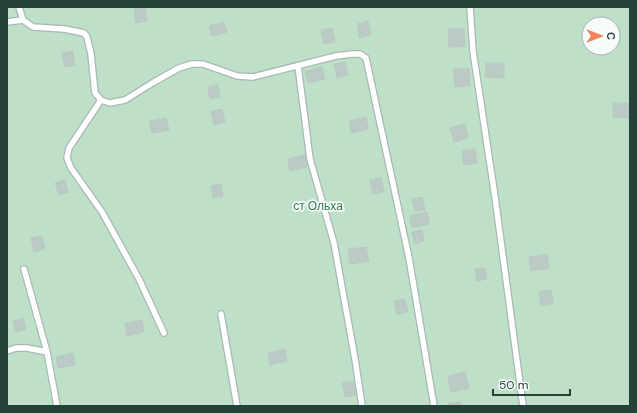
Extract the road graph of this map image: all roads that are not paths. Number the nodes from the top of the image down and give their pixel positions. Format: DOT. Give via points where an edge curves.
graph roads {
  1 [pos="19,7"];
  2 [pos="470,7"];
  3 [pos="23,20"];
  4 [pos="7,22"];
  5 [pos="298,66"];
  6 [pos="101,100"];
  7 [pos="24,269"];
  8 [pos="221,314"];
  9 [pos="164,334"];
  10 [pos="7,351"];
  11 [pos="47,352"];
  12 [pos="57,406"];
  13 [pos="236,406"];
  14 [pos="362,406"];
  15 [pos="434,406"];
  16 [pos="523,406"];
  1 -- 3 [label="lane"];
  2 -- 16 [label="lane" via="473,51"];
  3 -- 4 [label="lane"];
  3 -- 6 [label="lane" via="33,27 84,33 91,54 95,93"];
  5 -- 6 [label="lane" via="253,77 237,76 202,64 192,64 179,68 125,100 110,103"];
  5 -- 14 [label="lane" via="310,159 334,243"];
  5 -- 15 [label="lane" via="352,54 360,54 366,58 409,258"];
  6 -- 9 [label="lane" via="69,148 67,158 71,168 102,212 135,272"];
  7 -- 11 [label="lane"];
  8 -- 13 [label="lane"];
  10 -- 11 [label="lane" via="27,348"];
  11 -- 12 [label="lane"];
}
